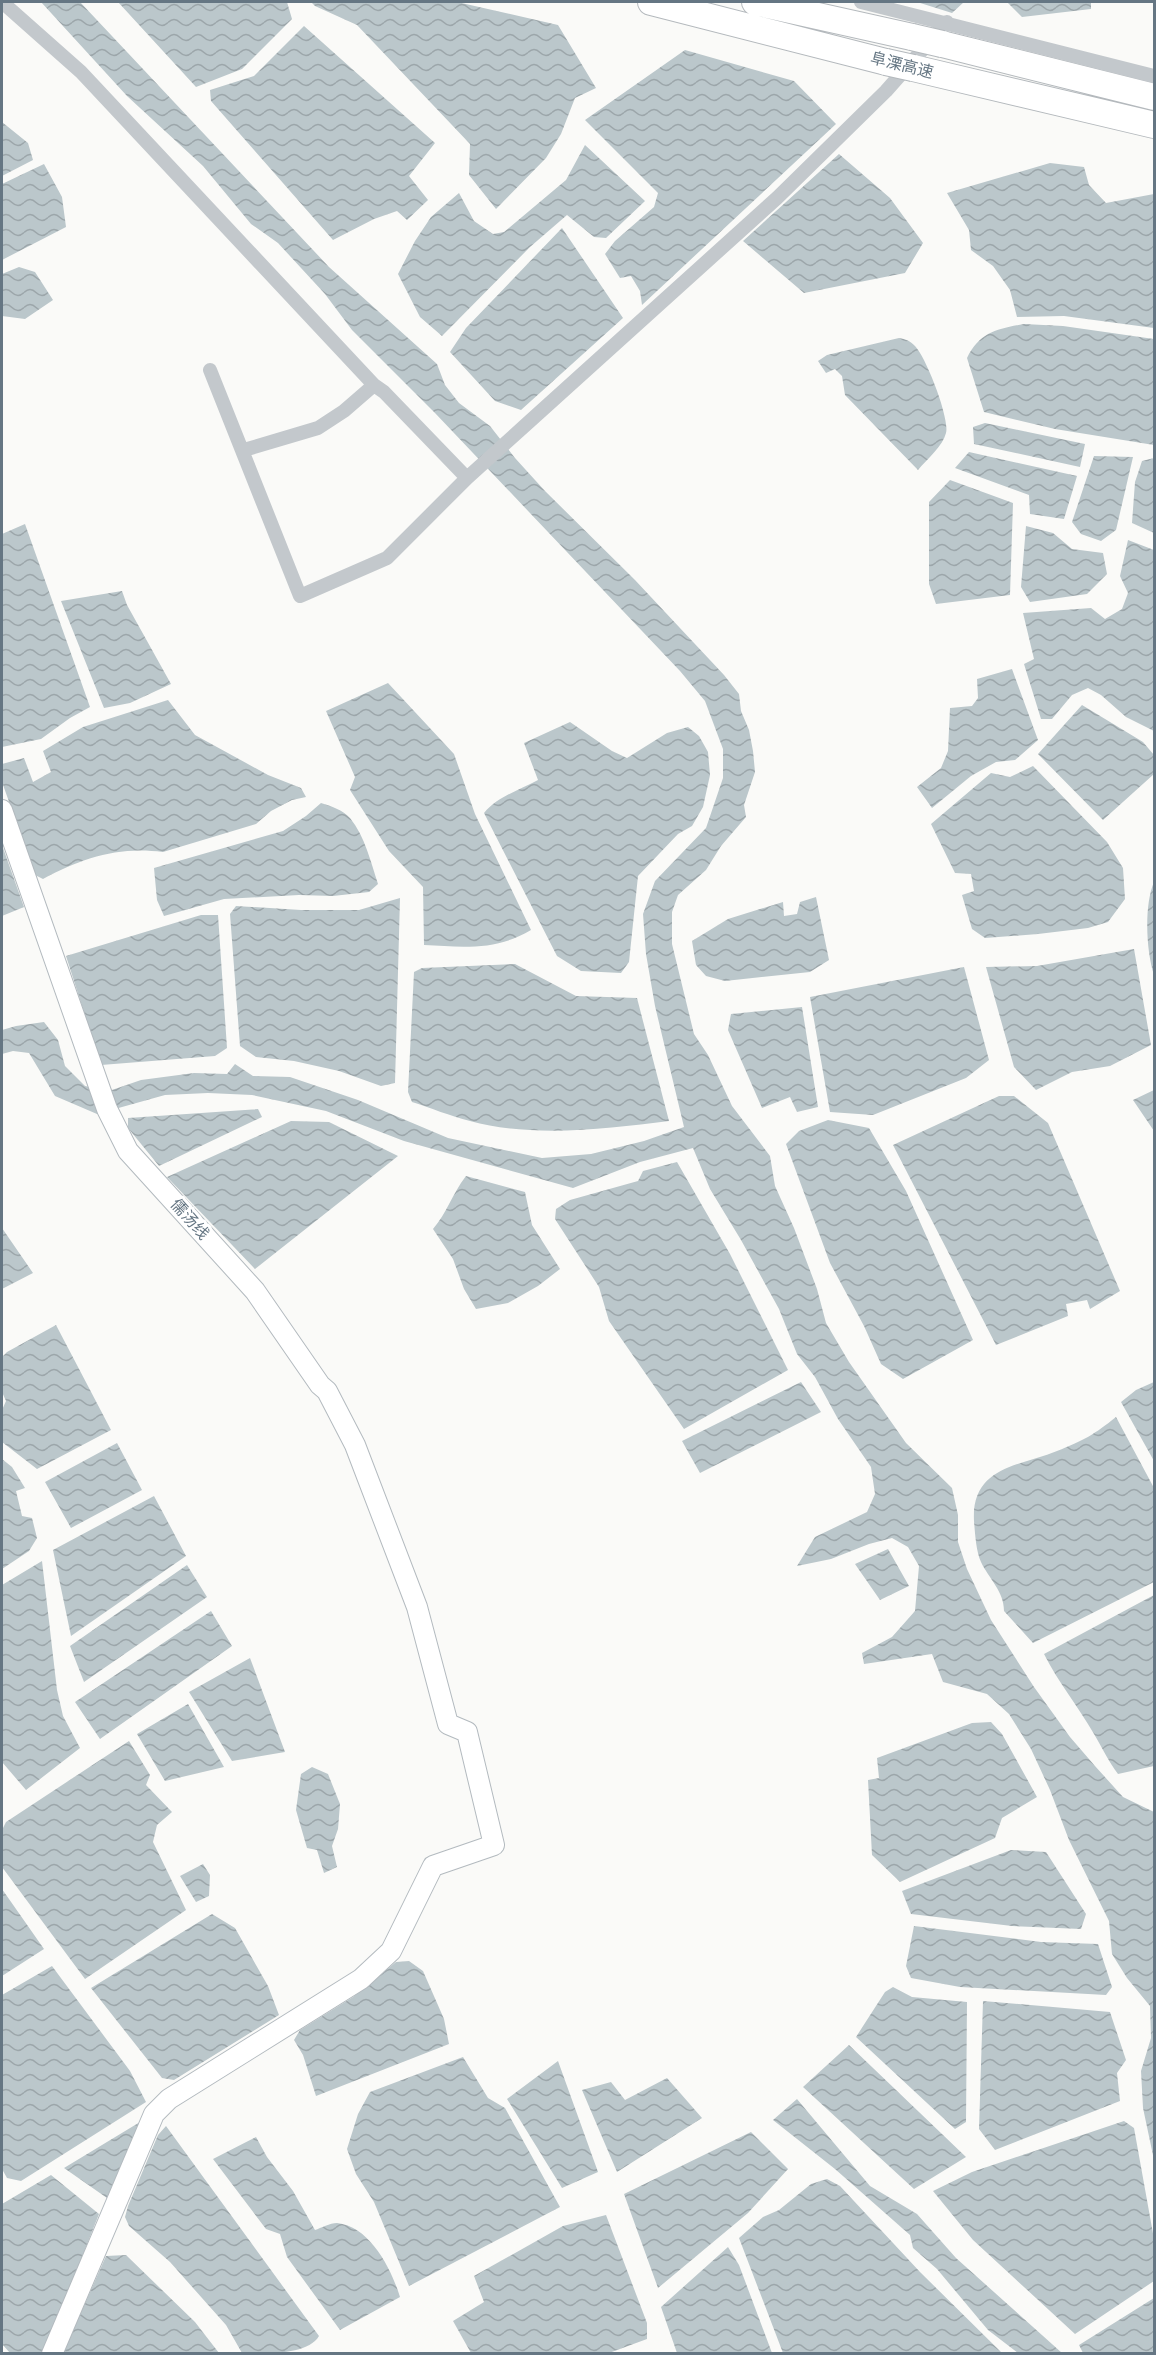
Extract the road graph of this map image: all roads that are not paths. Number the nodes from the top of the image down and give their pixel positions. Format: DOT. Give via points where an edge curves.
graph roads {
  1 [pos="2,2"];
  2 [pos="651,2"];
  3 [pos="755,2"];
  4 [pos="861,2"];
  5 [pos="944,33"];
  6 [pos="1155,76"];
  7 [pos="1155,97"];
  8 [pos="1155,125"];
  9 [pos="210,370"];
  10 [pos="374,386"];
  11 [pos="244,450"];
  12 [pos="467,478"];
  13 [pos="2,810"];
  14 [pos="52,2354"];
  1 -- 10 [label="street" via="81,72"];
  2 -- 8 [label="highway, 阜溧高速, bridge"];
  3 -- 5 [label="highway, 阜溧高速, bridge" via="912,37"];
  4 -- 5 [label="street"];
  5 -- 6 [label="street"];
  5 -- 7 [label="highway, 阜溧高速"];
  5 -- 12 [label="street" via="777,198"];
  9 -- 11 [label="street"];
  10 -- 11 [label="street" via="318,428"];
  10 -- 12 [label="street"];
  11 -- 12 [label="street" via="300,596 387,558"];
  13 -- 14 [label="street, 儒汤线" via="107,1108 128,1151 255,1290 327,1391 355,1445 417,1607 448,1724 467,1732 494,1845 433,1866 391,1952 361,1979 169,2099 154,2114"];
}
